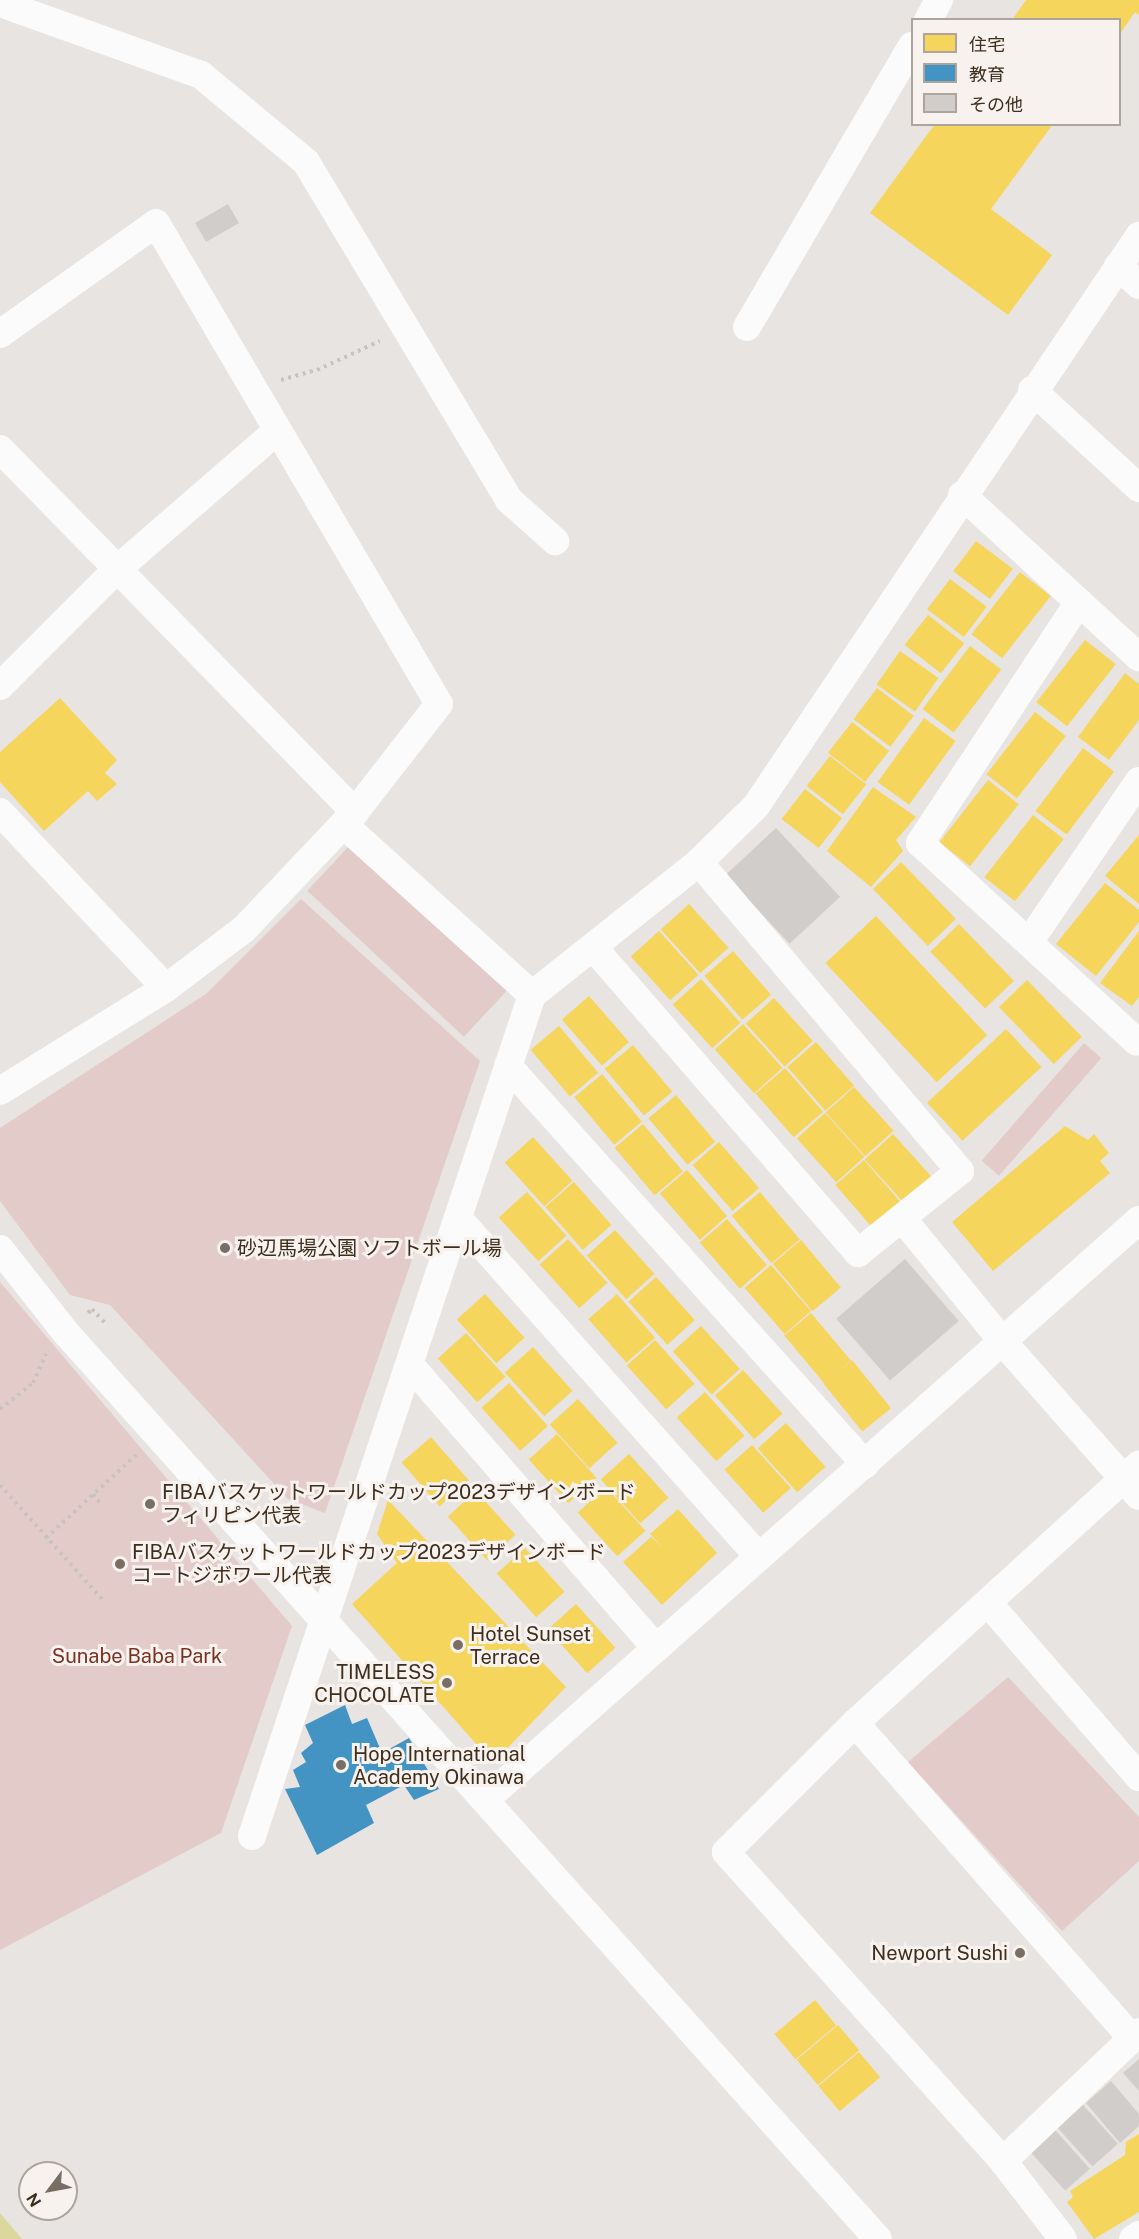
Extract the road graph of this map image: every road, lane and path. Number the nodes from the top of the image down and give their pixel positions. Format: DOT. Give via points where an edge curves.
graph roads {
  1 [pos="939,0"];
  2 [pos="0,3"];
  3 [pos="929,18"];
  4 [pos="911,48"];
  5 [pos="1139,236"];
  6 [pos="1118,266"];
  7 [pos="1139,285"];
  8 [pos="404,325"];
  9 [pos="747,327"];
  10 [pos="0,334"];
  11 [pos="1032,390"];
  12 [pos="259,400"];
  13 [pos="278,431"];
  14 [pos="0,449"];
  15 [pos="1139,488"];
  16 [pos="962,495"];
  17 [pos="555,541"];
  18 [pos="114,572"];
  19 [pos="1079,602"];
  20 [pos="1139,657"];
  21 [pos="0,686"];
  22 [pos="1139,781"];
  23 [pos="0,812"];
  24 [pos="350,819"];
  25 [pos="699,862"];
  26 [pos="1029,942"];
  27 [pos="593,947"];
  28 [pos="166,988"];
  29 [pos="531,995"];
  30 [pos="1138,1042"];
  31 [pos="508,1066"];
  32 [pos="0,1091"];
  33 [pos="458,1218"];
  34 [pos="902,1218"];
  35 [pos="1139,1220"];
  36 [pos="0,1249"];
  37 [pos="1003,1342"];
  38 [pos="410,1365"];
  39 [pos="157,1436"];
  40 [pos="865,1464"];
  41 [pos="1134,1480"];
  42 [pos="0,1485"];
  43 [pos="93,1494"];
  44 [pos="100,1503"];
  45 [pos="46,1538"];
  46 [pos="759,1557"];
  47 [pos="102,1599"];
  48 [pos="989,1604"];
  49 [pos="323,1618"];
  50 [pos="656,1648"];
  51 [pos="855,1723"];
  52 [pos="1139,1777"];
  53 [pos="485,1800"];
  54 [pos="252,1836"];
  55 [pos="1136,2035"];
  56 [pos="1003,2161"];
  57 [pos="1139,2235"];
  58 [pos="878,2239"];
  59 [pos="1063,2239"];
  60 [pos="1133,2239"];
  1 -- 3 [label="street"];
  2 -- 8 [label="street" via="201,75 306,162"];
  4 -- 9 [label="street"];
  5 -- 6 [label="street"];
  6 -- 7 [label="street"];
  6 -- 11 [label="street"];
  8 -- 12 [label="path" via="316,370 271,383"];
  8 -- 17 [label="street" via="508,500"];
  10 -- 12 [label="street" via="156,223"];
  11 -- 15 [label="street"];
  11 -- 16 [label="street"];
  12 -- 13 [label="street"];
  13 -- 18 [label="street"];
  13 -- 24 [label="street" via="439,705"];
  14 -- 18 [label="street"];
  16 -- 19 [label="street"];
  16 -- 25 [label="street" via="756,806"];
  18 -- 21 [label="street"];
  18 -- 24 [label="street"];
  19 -- 20 [label="street"];
  19 -- 26 [label="street" via="920,843"];
  22 -- 26 [label="street"];
  23 -- 28 [label="street"];
  24 -- 28 [label="street" via="244,929"];
  24 -- 29 [label="street"];
  25 -- 27 [label="street"];
  25 -- 34 [label="street" via="960,1171"];
  26 -- 30 [label="street"];
  27 -- 29 [label="street"];
  27 -- 34 [label="street" via="858,1253"];
  28 -- 32 [label="street"];
  29 -- 31 [label="street"];
  31 -- 33 [label="street"];
  31 -- 40 [label="street"];
  33 -- 38 [label="street"];
  33 -- 46 [label="street"];
  34 -- 37 [label="street"];
  35 -- 37 [label="street"];
  36 -- 39 [label="street"];
  37 -- 40 [label="street"];
  37 -- 41 [label="street"];
  38 -- 49 [label="street"];
  38 -- 50 [label="street"];
  39 -- 43 [label="path"];
  39 -- 49 [label="street"];
  40 -- 46 [label="street"];
  41 -- 48 [label="street"];
  42 -- 45 [label="path"];
  43 -- 44 [label="path"];
  43 -- 45 [label="path"];
  45 -- 47 [label="path"];
  46 -- 50 [label="street"];
  48 -- 51 [label="street"];
  48 -- 52 [label="street"];
  49 -- 53 [label="street"];
  49 -- 54 [label="street"];
  50 -- 53 [label="street"];
  51 -- 55 [label="street"];
  51 -- 56 [label="street" via="726,1852"];
  53 -- 58 [label="street"];
  55 -- 56 [label="street"];
  56 -- 59 [label="street"];
  57 -- 60 [label="street"];
}
